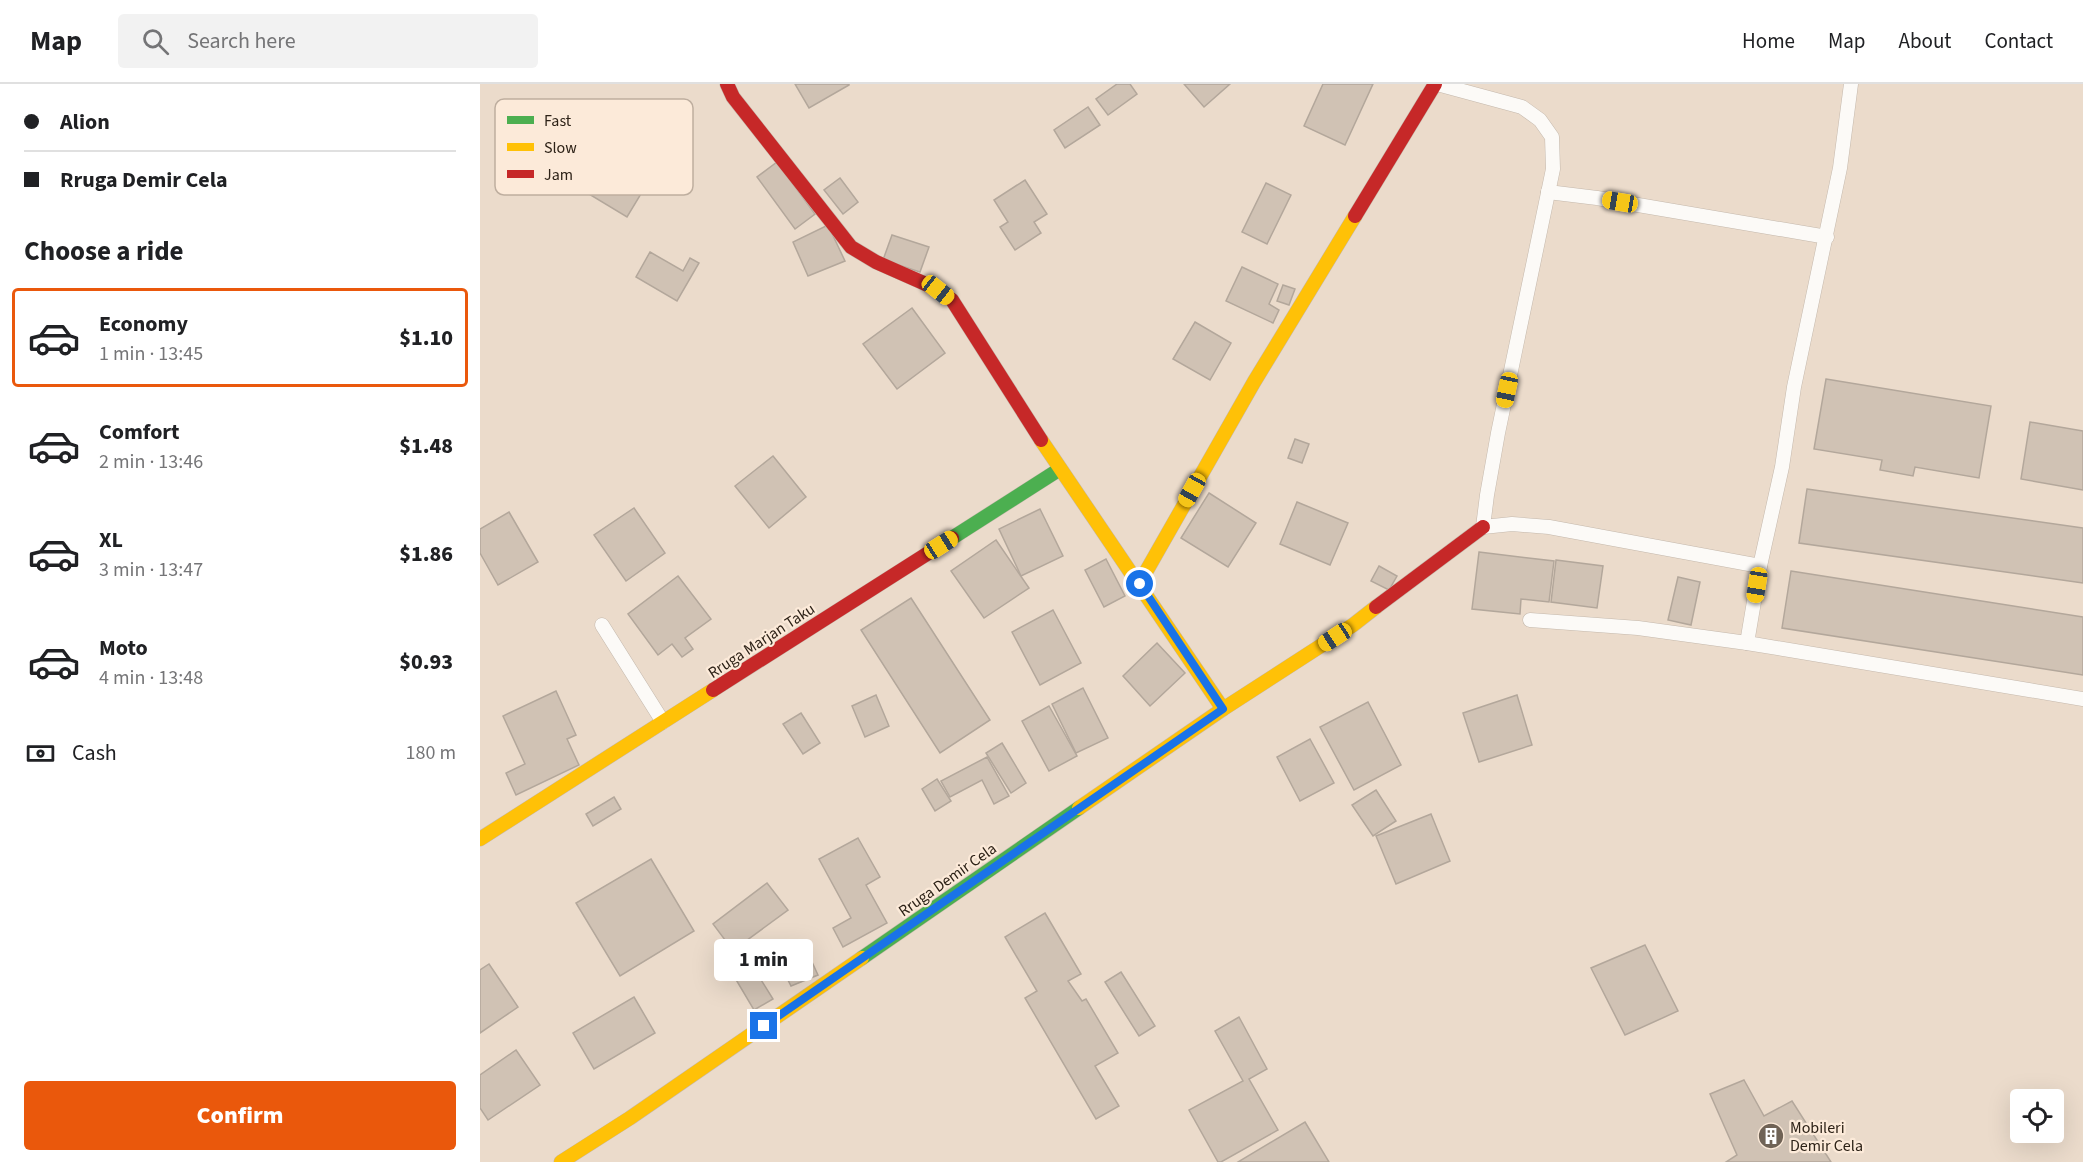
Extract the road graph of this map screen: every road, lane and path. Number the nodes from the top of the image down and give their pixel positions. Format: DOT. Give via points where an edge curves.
graph roads {
  1 [pos="728,84"];
  2 [pos="1436,84"];
  3 [pos="1851,84"];
  4 [pos="1548,192"];
  5 [pos="1827,237"];
  6 [pos="1060,469"];
  7 [pos="1483,527"];
  8 [pos="1760,566"];
  9 [pos="1140,584"];
  10 [pos="1530,620"];
  11 [pos="602,625"];
  12 [pos="1747,643"];
  13 [pos="2083,699"];
  14 [pos="1223,709"];
  15 [pos="663,722"];
  16 [pos="480,839"];
  17 [pos="561,1162"];
  1 -- 6 [label="street" via="734,98 851,247 952,300"];
  2 -- 4 [label="lane" via="1522,107 1540,120 1552,137 1553,168"];
  2 -- 9 [label="street" via="1254,382"];
  3 -- 5 [label="lane"];
  4 -- 5 [label="lane"];
  4 -- 7 [label="lane" via="1498,433"];
  5 -- 8 [label="lane"];
  6 -- 9 [label="street"];
  6 -- 15 [label="street, Rruga Marjan Taku"];
  7 -- 8 [label="lane" via="1549,526"];
  7 -- 14 [label="street, Rruga Demir Cela" via="1353,625"];
  8 -- 12 [label="lane"];
  9 -- 14 [label="street"];
  10 -- 12 [label="lane" via="1638,628"];
  11 -- 15 [label="lane"];
  12 -- 13 [label="lane"];
  14 -- 17 [label="street, Rruga Demir Cela"];
  15 -- 16 [label="street, Rruga Marjan Taku"];
}
